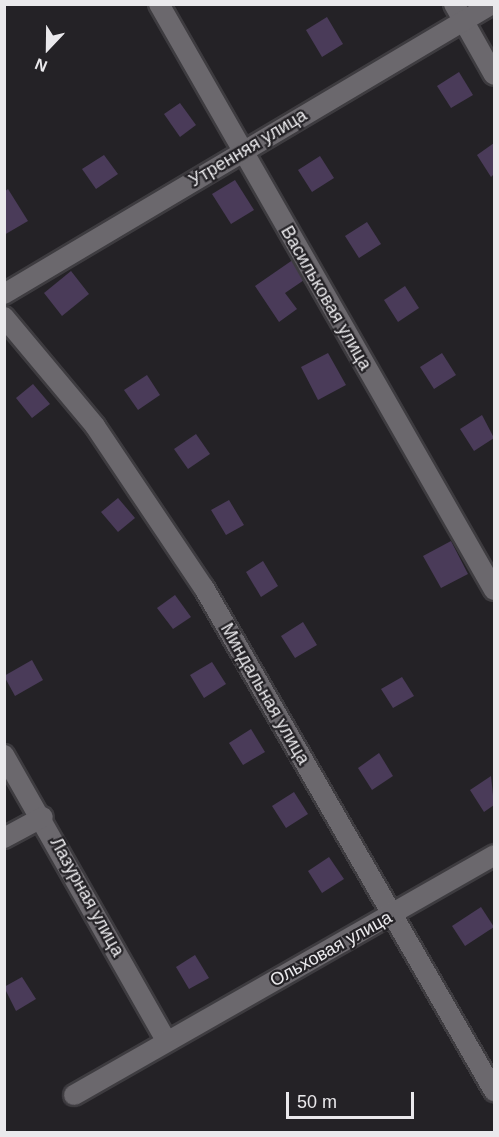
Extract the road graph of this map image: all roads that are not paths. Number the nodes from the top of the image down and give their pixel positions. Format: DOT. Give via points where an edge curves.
graph roads {
  1 [pos="159,4"];
  2 [pos="492,4"];
  3 [pos="459,13"];
  4 [pos="495,75"];
  5 [pos="241,151"];
  6 [pos="4,294"];
  7 [pos="4,317"];
  8 [pos="495,590"];
  9 [pos="4,755"];
  10 [pos="43,817"];
  11 [pos="4,838"];
  12 [pos="495,855"];
  13 [pos="394,914"];
  14 [pos="166,1040"];
  15 [pos="495,1091"];
  16 [pos="74,1095"];
  1 -- 5 [label="street, Васильковая улица"];
  2 -- 3 [label="street, Утренняя улица"];
  3 -- 4 [label="street"];
  3 -- 5 [label="street, Утренняя улица"];
  5 -- 6 [label="street, Утренняя улица"];
  5 -- 8 [label="street, Васильковая улица"];
  7 -- 13 [label="street, Миндальная улица" via="95,426 204,588"];
  9 -- 10 [label="street, Лазурная улица"];
  10 -- 11 [label="street"];
  10 -- 14 [label="street, Лазурная улица"];
  12 -- 13 [label="street, Ольховая улица"];
  13 -- 14 [label="street, Ольховая улица"];
  13 -- 15 [label="street, Миндальная улица"];
  14 -- 16 [label="street, Ольховая улица"];
}
